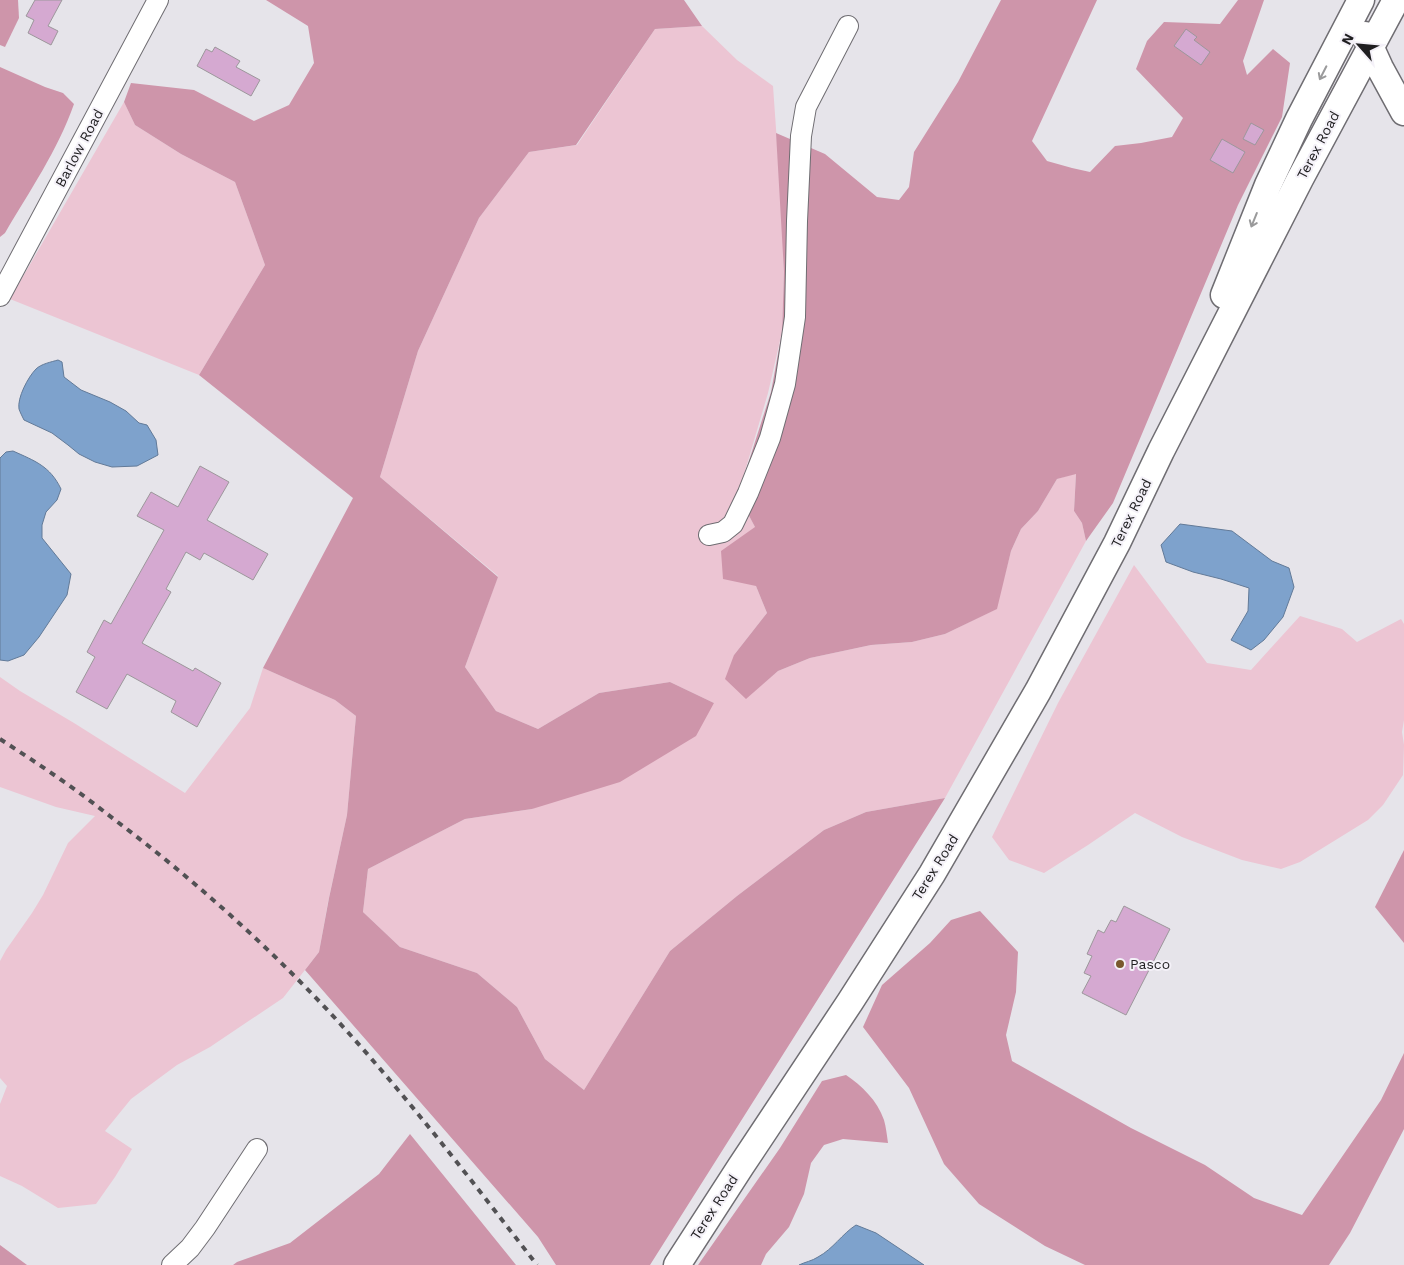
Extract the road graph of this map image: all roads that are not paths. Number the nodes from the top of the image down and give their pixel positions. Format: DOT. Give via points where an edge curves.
graph roads {
  1 [pos="158,0"];
  2 [pos="1396,0"];
  3 [pos="1354,5"];
  4 [pos="848,26"];
  5 [pos="1370,46"];
  6 [pos="1404,112"];
  7 [pos="0,296"];
  8 [pos="1161,451"];
  9 [pos="708,535"];
  10 [pos="257,1149"];
  11 [pos="172,1265"];
  12 [pos="677,1265"];
  1 -- 7 [label="street, Barlow Road"];
  2 -- 5 [label="main road, Terex Road"];
  3 -- 5 [label="main road"];
  3 -- 8 [label="main road, Terex Road, one-way" via="1268,185"];
  4 -- 9 [label="street" via="806,107 801,136 794,316 784,384 770,438 732,524 723,532"];
  5 -- 6 [label="main road"];
  5 -- 8 [label="main road, Terex Road"];
  8 -- 12 [label="main road, Terex Road" via="1117,543 1038,691 940,859"];
  10 -- 11 [label="street" via="205,1228"];
}
